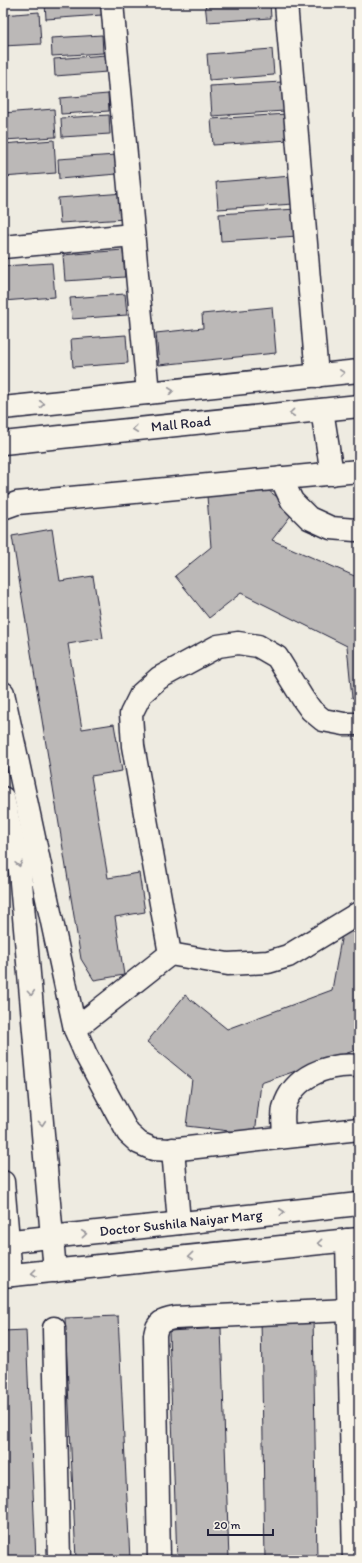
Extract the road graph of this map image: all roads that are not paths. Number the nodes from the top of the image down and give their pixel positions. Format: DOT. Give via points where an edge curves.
graph roads {
  1 [pos="112,3"];
  2 [pos="286,3"];
  3 [pos="133,235"];
  4 [pos="3,247"];
  5 [pos="359,371"];
  6 [pos="317,376"];
  7 [pos="148,393"];
  8 [pos="359,406"];
  9 [pos="3,408"];
  10 [pos="322,410"];
  11 [pos="3,443"];
  12 [pos="359,471"];
  13 [pos="332,474"];
  14 [pos="281,478"];
  15 [pos="3,508"];
  16 [pos="359,529"];
  17 [pos="3,692"];
  18 [pos="359,724"];
  19 [pos="3,798"];
  20 [pos="359,913"];
  21 [pos="170,954"];
  22 [pos="75,1029"];
  23 [pos="359,1066"];
  24 [pos="359,1129"];
  25 [pos="284,1136"];
  26 [pos="173,1149"];
  27 [pos="3,1182"];
  28 [pos="359,1204"];
  29 [pos="179,1223"];
  30 [pos="52,1237"];
  31 [pos="353,1239"];
  32 [pos="6,1242"];
  33 [pos="55,1270"];
  34 [pos="7,1275"];
  35 [pos="349,1310"];
  36 [pos="54,1328"];
  37 [pos="354,1346"];
  38 [pos="59,1560"];
  39 [pos="159,1560"];
  40 [pos="354,1560"];
  1 -- 3 [label="street"];
  2 -- 6 [label="street"];
  3 -- 4 [label="street"];
  3 -- 7 [label="street"];
  6 -- 5 [label="street, one-way"];
  7 -- 6 [label="street, one-way"];
  9 -- 7 [label="street, one-way"];
  8 -- 10 [label="street, Mall Road"];
  10 -- 11 [label="street, Mall Road, one-way"];
  10 -- 13 [label="street"];
  12 -- 13 [label="street"];
  13 -- 14 [label="street"];
  14 -- 15 [label="street" via="17,503"];
  14 -- 16 [label="street" via="292,501 309,518 331,528"];
  17 -- 22 [label="street"];
  18 -- 21 [label="street" via="323,720 311,710 277,657 258,646 238,643 218,646 159,678 140,694 131,714 133,746"];
  19 -- 30 [label="street, one-way" via="20,871"];
  20 -- 21 [label="street" via="288,956 268,962 228,964"];
  21 -- 22 [label="street"];
  22 -- 26 [label="street" via="86,1055 128,1133 139,1143 153,1149"];
  23 -- 25 [label="street" via="329,1067 305,1078 292,1092 284,1109"];
  24 -- 25 [label="street"];
  25 -- 26 [label="street"];
  26 -- 29 [label="street"];
  27 -- 32 [label="street"];
  29 -- 28 [label="street, Doctor Sushila Naiyar Marg, one-way"];
  30 -- 29 [label="street, Doctor Sushila Naiyar Marg, one-way"];
  30 -- 32 [label="street, Doctor Sushila Naiyar Marg"];
  30 -- 33 [label="street"];
  31 -- 33 [label="street, one-way"];
  31 -- 35 [label="street"];
  32 -- 34 [label="street"];
  33 -- 34 [label="street, one-way"];
  35 -- 37 [label="street"];
  35 -- 39 [label="street" via="174,1318 163,1320 157,1326"];
  36 -- 38 [label="street"];
  37 -- 40 [label="street"];
}
